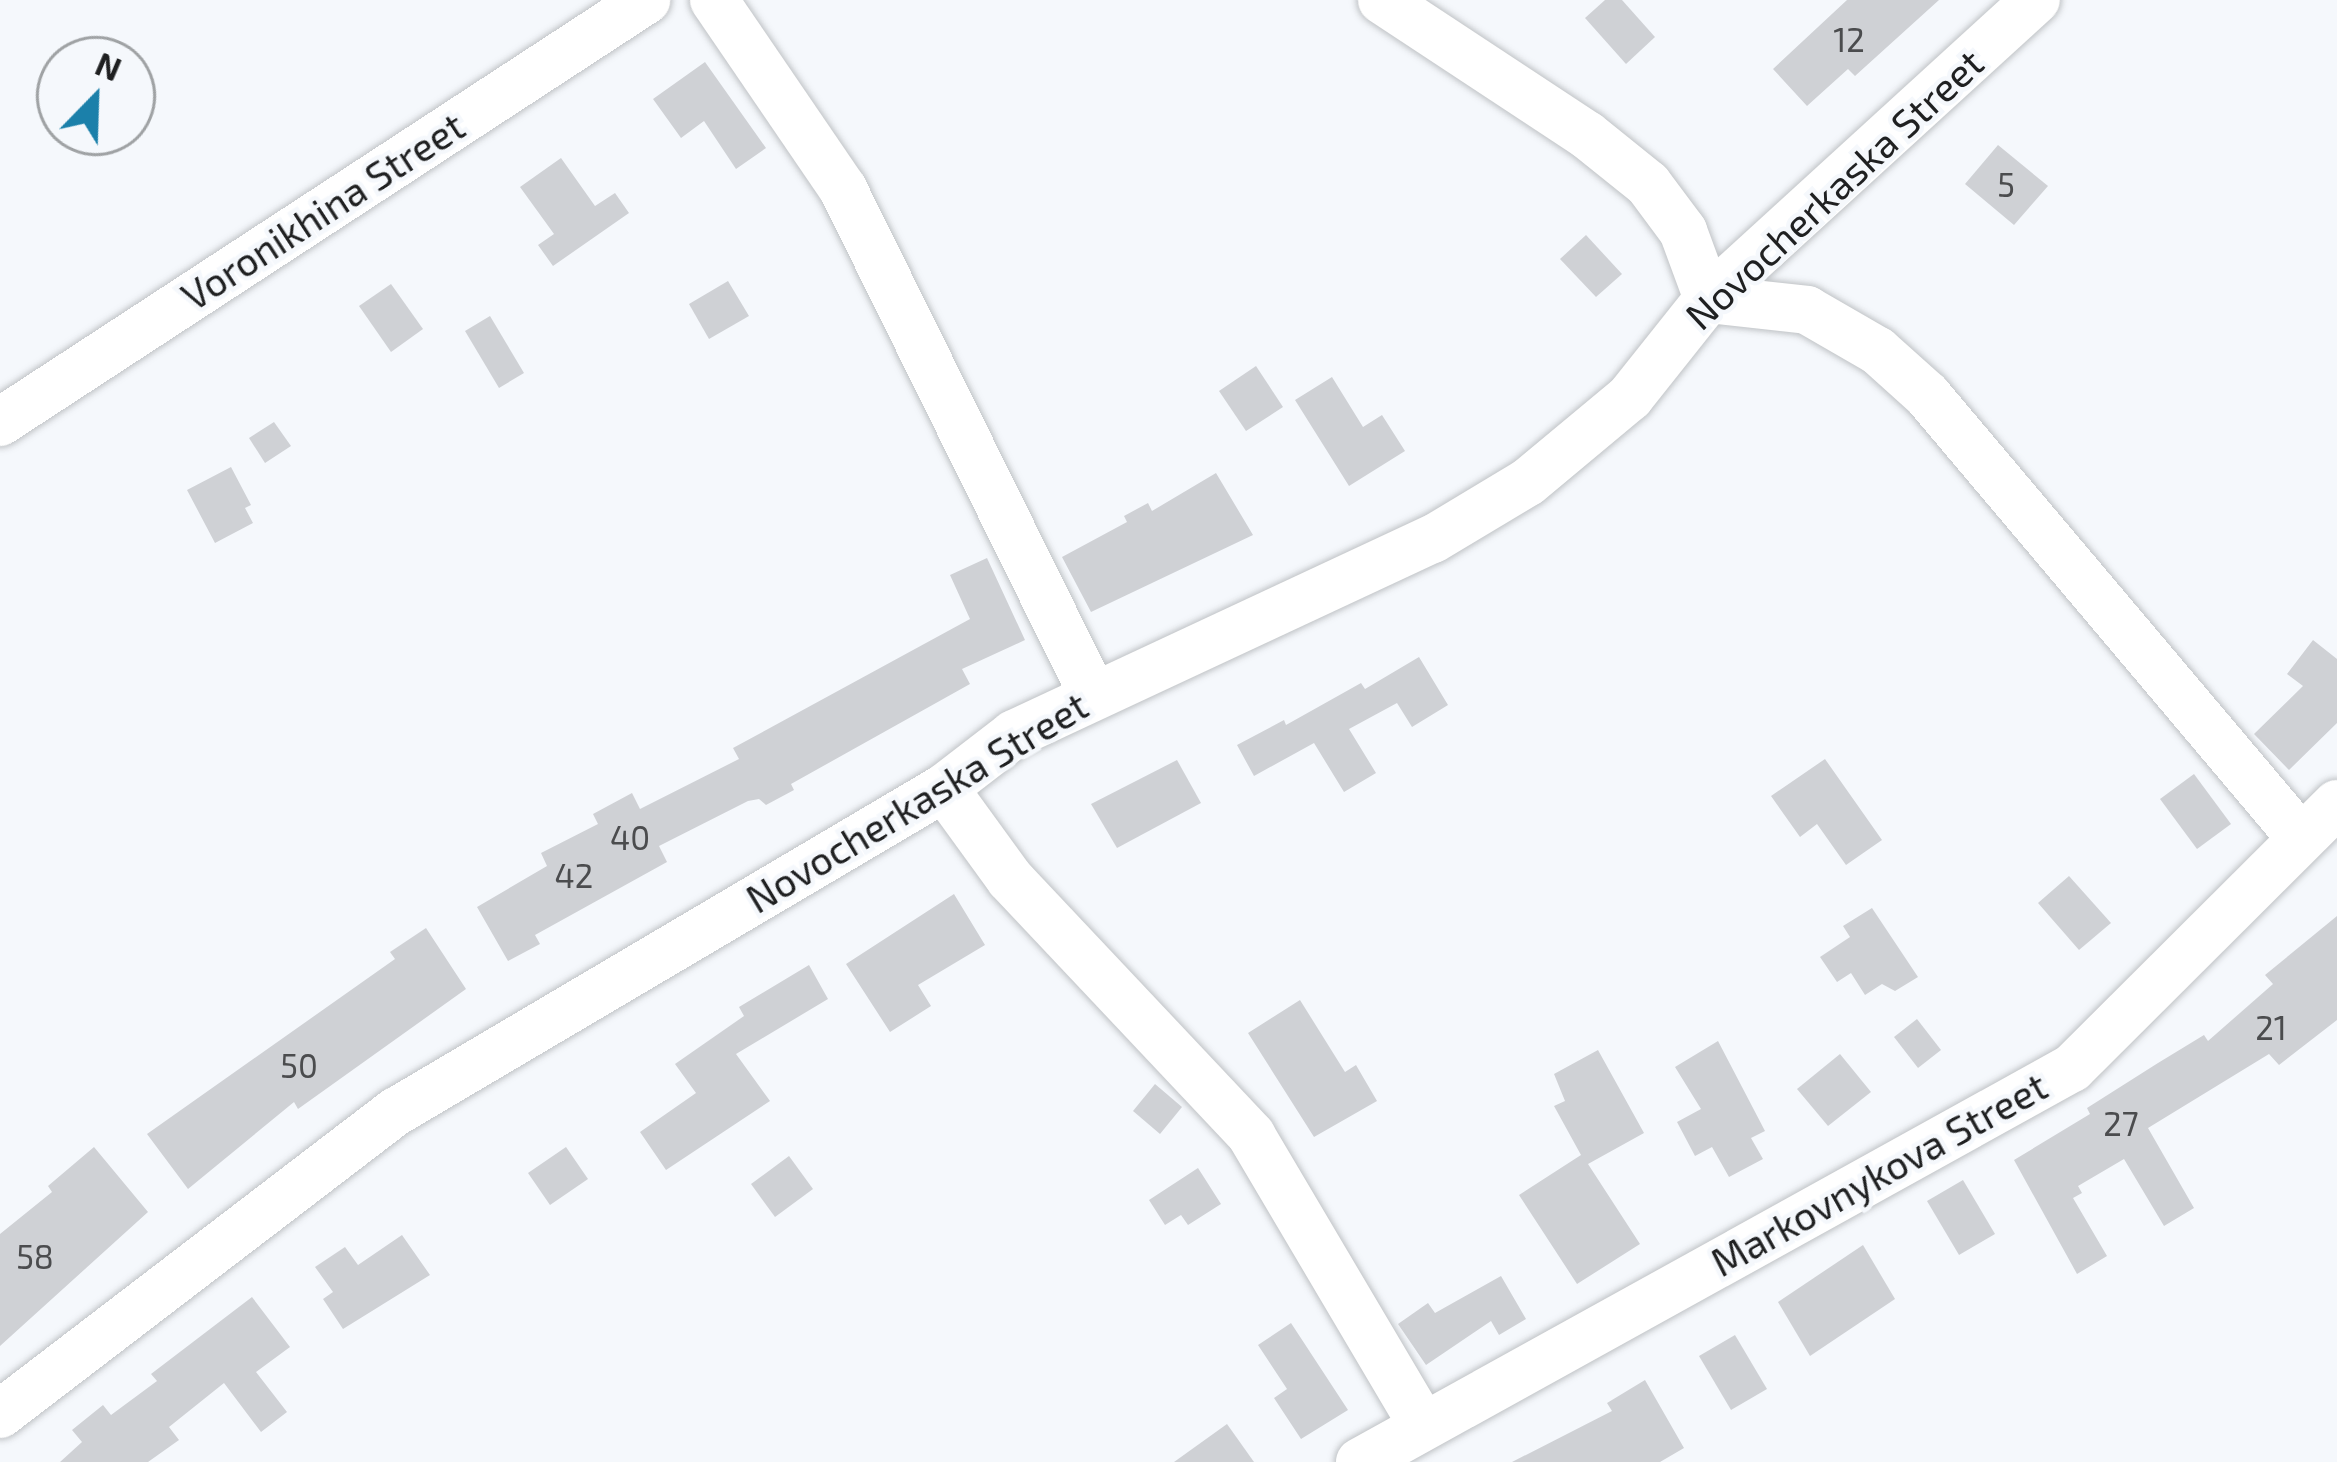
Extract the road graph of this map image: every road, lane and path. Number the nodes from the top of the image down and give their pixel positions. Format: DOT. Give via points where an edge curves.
graph roads {
  1 [pos="646,0"];
  2 [pos="714,0"];
  3 [pos="1382,0"];
  4 [pos="2036,0"];
  5 [pos="1708,299"];
  6 [pos="0,422"];
  7 [pos="1093,694"];
  8 [pos="944,788"];
  9 [pos="2337,804"];
  10 [pos="2300,837"];
  11 [pos="0,1414"];
  12 [pos="1422,1424"];
  13 [pos="1360,1462"];
  1 -- 6 [label="street, Voronikhina Street"];
  2 -- 7 [label="street" via="843,188"];
  3 -- 5 [label="street" via="1588,135 1648,184 1683,231"];
  4 -- 5 [label="street, Novocherkaska Street"];
  5 -- 7 [label="street, Novocherkaska Street" via="1630,397 1528,482 1432,539"];
  5 -- 10 [label="street" via="1807,310 1878,351 1928,394"];
  7 -- 8 [label="street, Novocherkaska Street" via="1014,734"];
  8 -- 11 [label="street, Novocherkaska Street" via="397,1111"];
  8 -- 12 [label="street" via="1010,879 1251,1135"];
  9 -- 10 [label="street, Markovnykova Street"];
  10 -- 12 [label="street, Markovnykova Street" via="2072,1068"];
  12 -- 13 [label="street, Markovnykova Street"];
}
